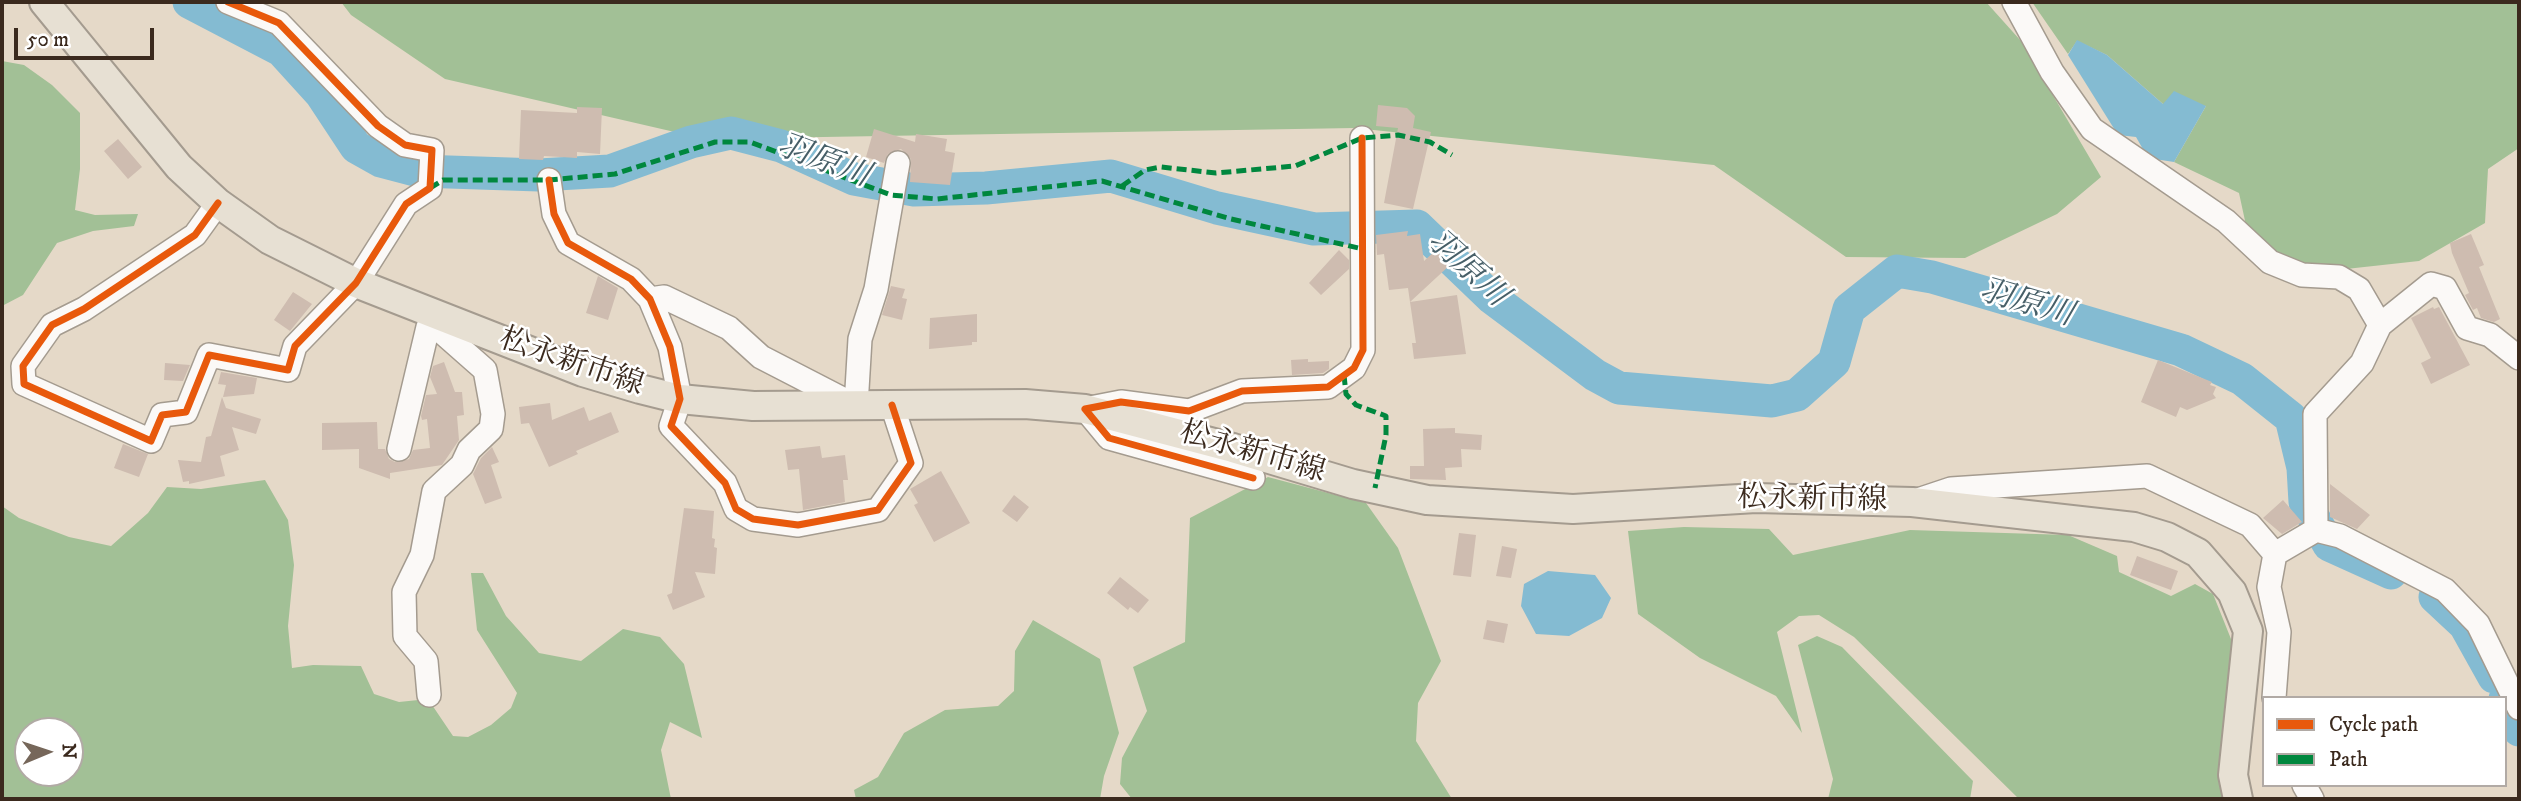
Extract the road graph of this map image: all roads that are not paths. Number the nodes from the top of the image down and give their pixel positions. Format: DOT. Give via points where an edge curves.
graph roads {
  1 [pos="44,2"];
  2 [pos="228,2"];
  3 [pos="2014,2"];
  4 [pos="1362,138"];
  5 [pos="898,163"];
  6 [pos="549,180"];
  7 [pos="218,203"];
  8 [pos="356,283"];
  9 [pos="650,299"];
  10 [pos="438,315"];
  11 [pos="2380,325"];
  12 [pos="2519,359"];
  13 [pos="680,399"];
  14 [pos="892,405"];
  15 [pos="856,406"];
  16 [pos="1085,409"];
  17 [pos="399,449"];
  18 [pos="1253,478"];
  19 [pos="1912,502"];
  20 [pos="2316,530"];
  21 [pos="2275,554"];
  22 [pos="429,695"];
  23 [pos="2274,696"];
  24 [pos="2519,708"];
  25 [pos="2238,799"];
  1 -- 7 [label="main road, 松永新市線" via="179,167"];
  2 -- 8 [label="street" via="279,23 378,127 405,145 432,150 430,188 406,204"];
  3 -- 11 [label="street" via="2052,72 2092,129 2226,221 2270,261 2302,275 2339,277 2359,289"];
  4 -- 16 [label="street" via="1363,350 1354,368 1328,387 1242,391 1189,411 1121,402"];
  5 -- 15 [label="street" via="876,289 860,340"];
  6 -- 9 [label="street" via="554,214 568,243 631,279"];
  7 -- 8 [label="main road, 松永新市線" via="270,240"];
  7 -- 8 [label="street" via="195,235 84,309 52,325 23,366 24,384 150,441 162,415 186,412 208,355 288,370 295,346"];
  8 -- 10 [label="main road, 松永新市線"];
  9 -- 13 [label="street" via="670,347"];
  9 -- 15 [label="street" via="664,297 729,328 761,358"];
  10 -- 13 [label="main road, 松永新市線" via="583,372"];
  10 -- 17 [label="street" via="428,327"];
  10 -- 22 [label="street" via="443,333 485,370 492,414 491,429 434,491 422,555 404,592 405,636 425,661"];
  11 -- 12 [label="street" via="2431,284 2445,288 2467,328 2490,335"];
  11 -- 20 [label="street" via="2362,363 2315,414"];
  13 -- 14 [label="street" via="671,426 725,483 736,509 753,519 798,525 878,510 911,463"];
  13 -- 15 [label="main road, 松永新市線" via="753,406"];
  14 -- 15 [label="main road, 松永新市線"];
  14 -- 16 [label="main road, 松永新市線" via="1025,404"];
  16 -- 18 [label="street" via="1108,439"];
  16 -- 19 [label="main road, 松永新市線" via="1353,484 1427,500 1573,509 1756,498"];
  19 -- 21 [label="street" via="1951,489 2147,476 2250,526"];
  19 -- 25 [label="main road, 松永新市線" via="2134,527 2198,553 2232,592 2248,631 2233,775"];
  20 -- 21 [label="street"];
  20 -- 24 [label="street" via="2340,536 2445,590 2479,624"];
  21 -- 23 [label="street" via="2269,587 2279,632"];
}
